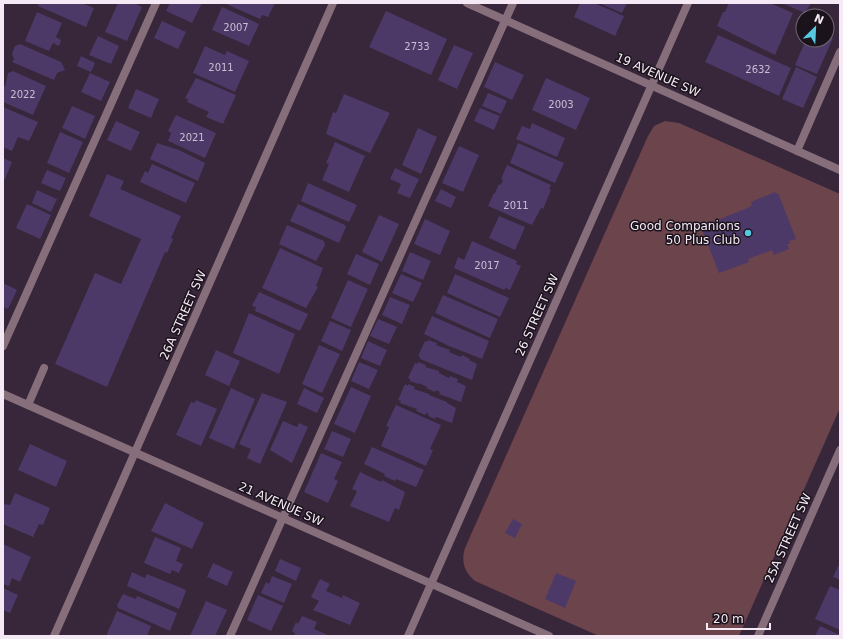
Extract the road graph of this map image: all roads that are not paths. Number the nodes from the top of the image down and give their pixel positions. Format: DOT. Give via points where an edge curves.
graph roads {
  1 [pos="156,3"];
  2 [pos="334,3"];
  3 [pos="467,3"];
  4 [pos="513,3"];
  5 [pos="688,3"];
  6 [pos="506,21"];
  7 [pos="840,52"];
  8 [pos="652,85"];
  9 [pos="796,151"];
  10 [pos="840,170"];
  11 [pos="3,346"];
  12 [pos="44,368"];
  13 [pos="3,394"];
  14 [pos="28,405"];
  15 [pos="840,450"];
  16 [pos="135,452"];
  17 [pos="283,518"];
  18 [pos="432,583"];
  19 [pos="54,636"];
  20 [pos="230,636"];
  21 [pos="408,636"];
  22 [pos="549,636"];
  23 [pos="758,636"];
  1 -- 11 [label="street"];
  2 -- 16 [label="street, 26A STREET SW"];
  3 -- 6 [label="street, 19 AVENUE SW"];
  4 -- 6 [label="street"];
  5 -- 8 [label="street, 26 STREET SW"];
  6 -- 8 [label="street, 19 AVENUE SW"];
  6 -- 17 [label="street" via="496,38"];
  7 -- 9 [label="street"];
  8 -- 9 [label="street, 19 AVENUE SW"];
  8 -- 18 [label="street, 26 STREET SW"];
  9 -- 10 [label="street, 19 AVENUE SW"];
  12 -- 14 [label="street"];
  13 -- 14 [label="street, 21 AVENUE SW"];
  14 -- 16 [label="street, 21 AVENUE SW"];
  15 -- 23 [label="street, 25A STREET SW"];
  16 -- 17 [label="street, 21 AVENUE SW"];
  16 -- 19 [label="street, 26A STREET SW"];
  17 -- 18 [label="street, 21 AVENUE SW"];
  17 -- 20 [label="street"];
  18 -- 21 [label="street, 26 STREET SW"];
  18 -- 22 [label="street, 21 AVENUE SW"];
}
